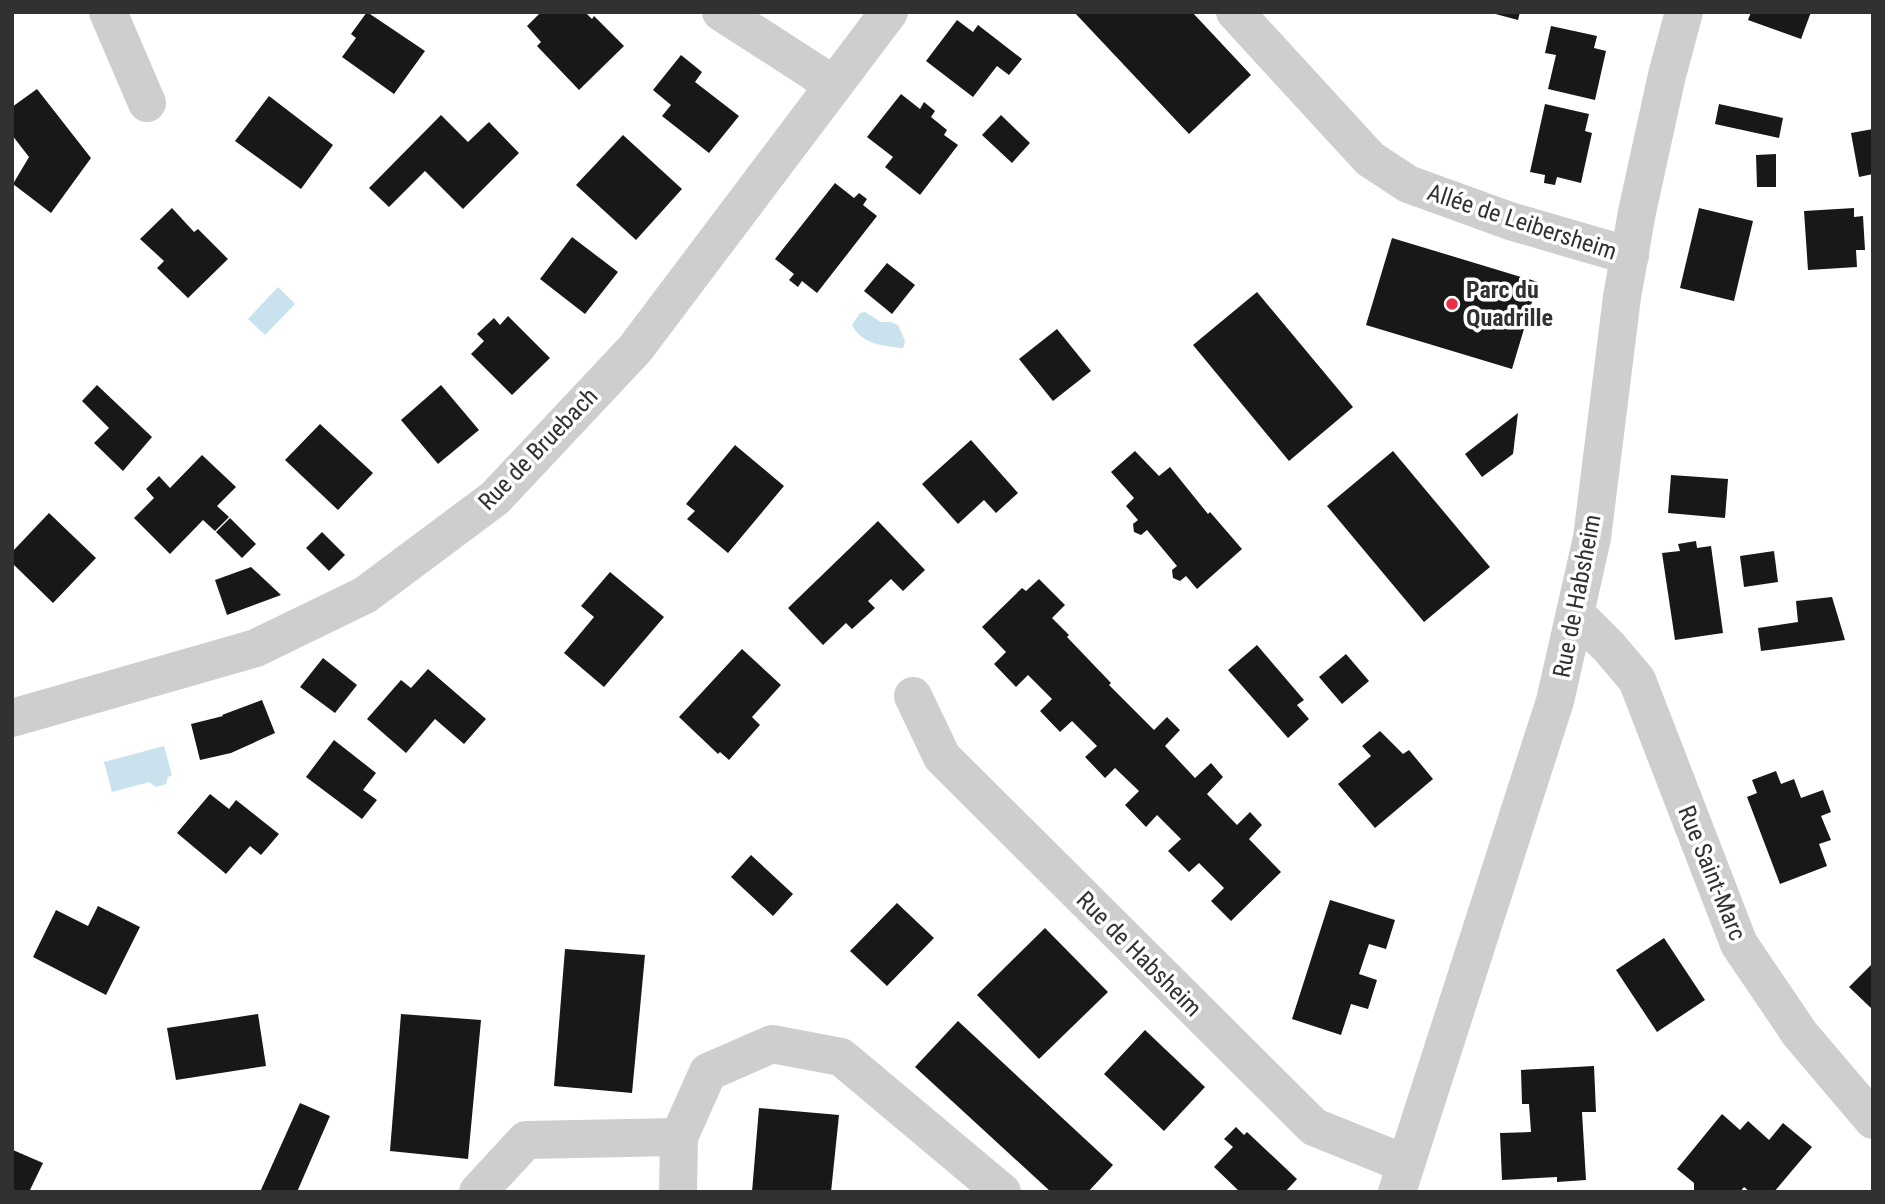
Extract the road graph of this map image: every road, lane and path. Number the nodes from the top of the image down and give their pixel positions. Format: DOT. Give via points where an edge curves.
graph roads {
  1 [pos="108,12"];
  2 [pos="721,12"];
  3 [pos="889,12"];
  4 [pos="1235,12"];
  5 [pos="1684,12"];
  6 [pos="834,85"];
  7 [pos="147,103"];
  8 [pos="1630,256"];
  9 [pos="1576,614"];
  10 [pos="913,696"];
  11 [pos="12,718"];
  12 [pos="1873,1120"];
  13 [pos="679,1136"];
  14 [pos="1402,1178"];
  15 [pos="989,1189"];
  16 [pos="478,1192"];
  17 [pos="678,1192"];
  1 -- 7 [label="street"];
  2 -- 6 [label="street"];
  3 -- 6 [label="street, Rue de Bruebach"];
  4 -- 8 [label="street, Allée de Leibersheim" via="1370,159 1408,184 1510,221"];
  5 -- 8 [label="street, Rue de Habsheim"];
  6 -- 11 [label="street, Rue de Bruebach" via="635,349 495,498 365,595 256,648"];
  8 -- 9 [label="street, Rue de Habsheim" via="1592,538"];
  9 -- 12 [label="street, Rue Saint-Marc" via="1637,680 1739,944 1800,1034"];
  9 -- 14 [label="street, Rue de Habsheim" via="1555,701"];
  10 -- 14 [label="street, Rue de Habsheim" via="943,757 1314,1127"];
  13 -- 15 [label="street" via="708,1072 772,1044 841,1057"];
  13 -- 16 [label="street" via="526,1140"];
  13 -- 17 [label="street"];
}
